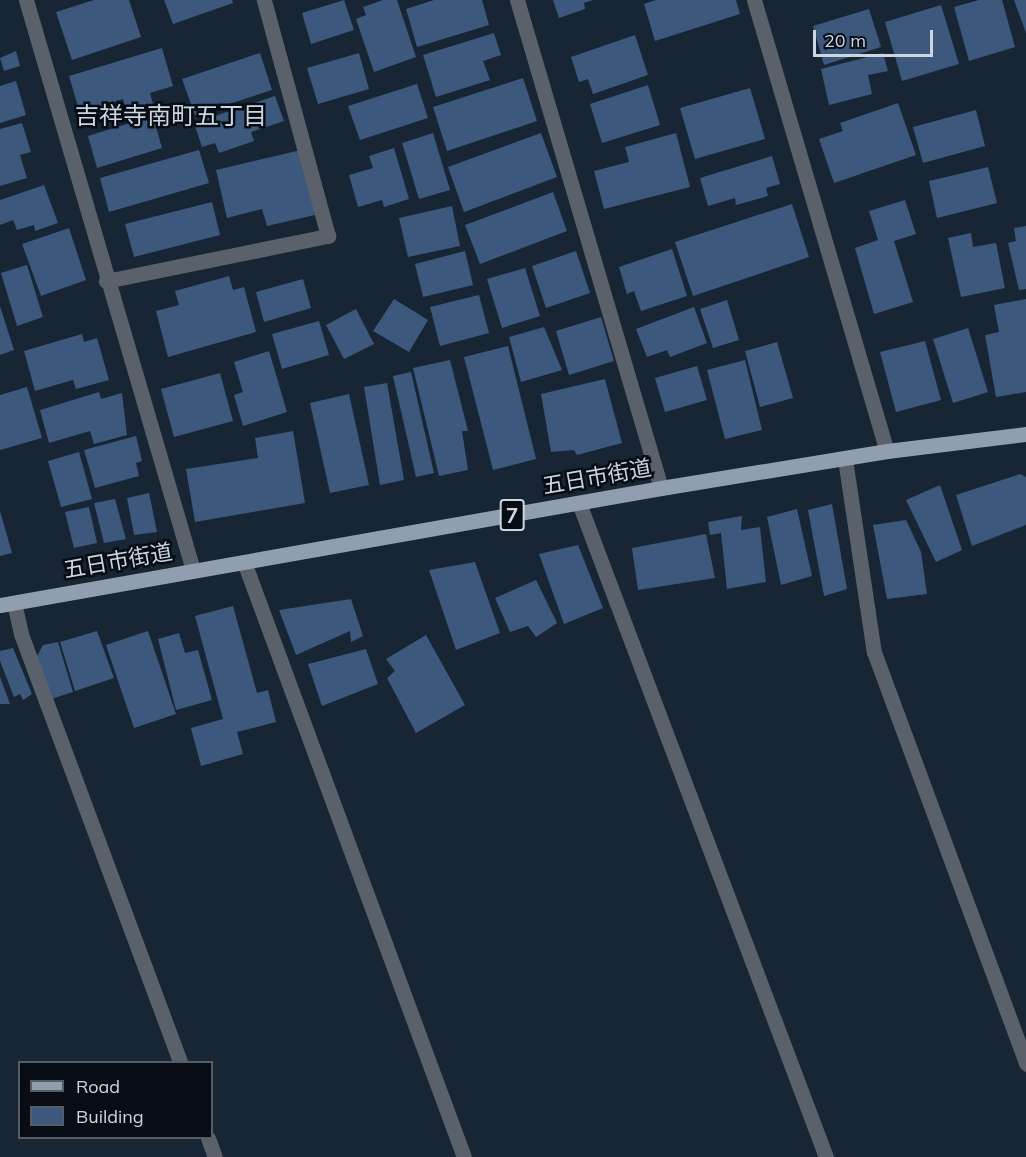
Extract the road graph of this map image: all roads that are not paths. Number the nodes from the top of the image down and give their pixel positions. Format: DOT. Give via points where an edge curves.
graph roads {
  1 [pos="26,0"];
  2 [pos="264,0"];
  3 [pos="517,0"];
  4 [pos="754,0"];
  5 [pos="106,281"];
  6 [pos="1026,434"];
  7 [pos="887,451"];
  8 [pos="845,459"];
  9 [pos="661,488"];
  10 [pos="579,503"];
  11 [pos="244,562"];
  12 [pos="194,570"];
  13 [pos="7,604"];
  14 [pos="180,1061"];
  15 [pos="1026,1064"];
  16 [pos="209,1139"];
  17 [pos="215,1157"];
  18 [pos="464,1157"];
  19 [pos="826,1157"];
  1 -- 5 [label="street"];
  2 -- 5 [label="street" via="328,236"];
  3 -- 9 [label="street"];
  4 -- 7 [label="street"];
  5 -- 12 [label="street"];
  6 -- 7 [label="main road, 五日市街道 / 7"];
  7 -- 8 [label="main road, 五日市街道 / 7"];
  8 -- 9 [label="main road, 五日市街道 / 7"];
  8 -- 15 [label="street" via="874,652"];
  9 -- 10 [label="main road, 五日市街道 / 7"];
  10 -- 11 [label="main road, 五日市街道 / 7"];
  10 -- 19 [label="street"];
  11 -- 12 [label="main road, 五日市街道 / 7"];
  11 -- 18 [label="street"];
  12 -- 13 [label="main road, 五日市街道 / 7"];
  13 -- 14 [label="street"];
  16 -- 17 [label="street"];
}
